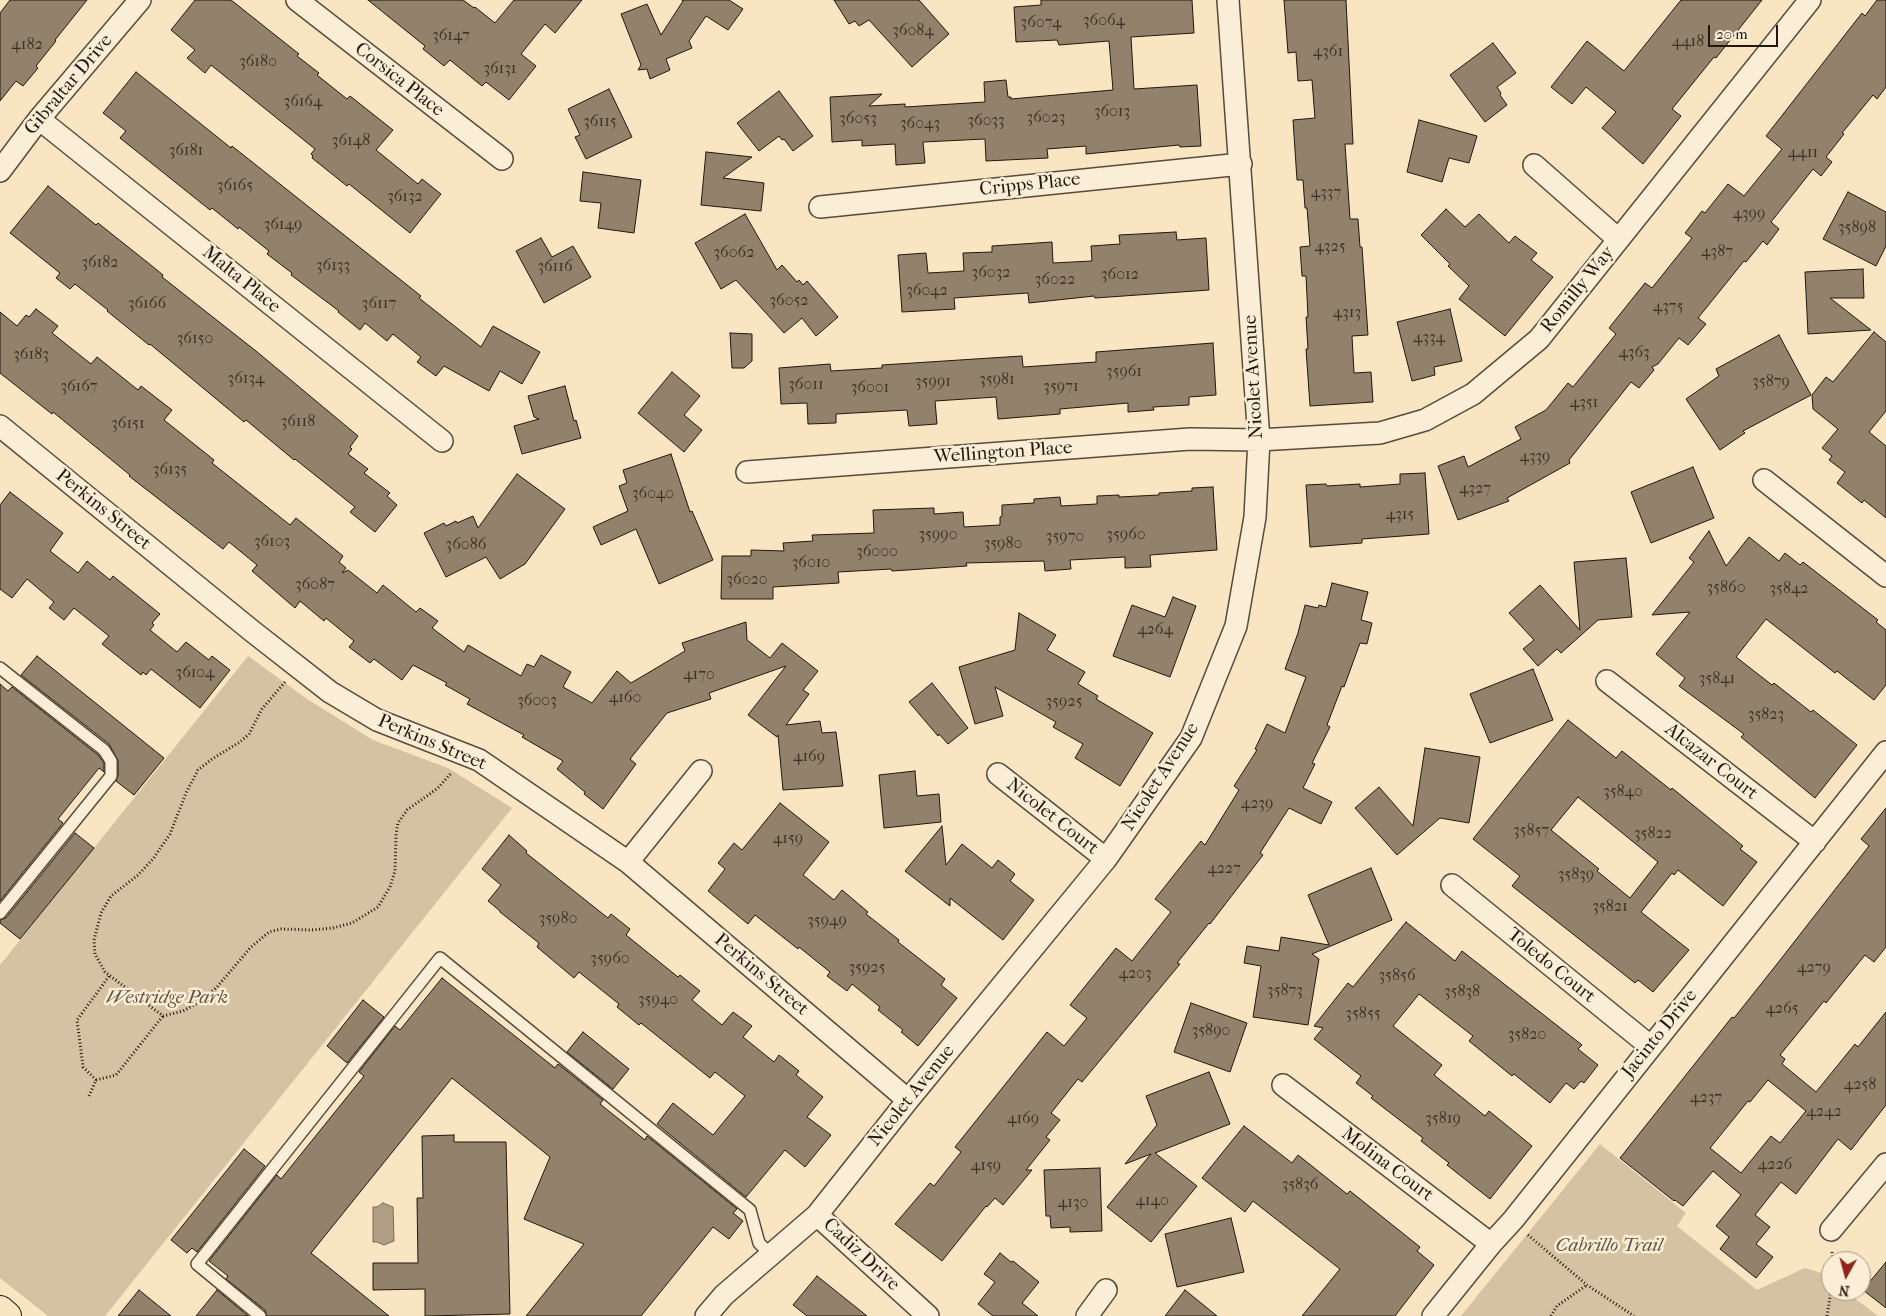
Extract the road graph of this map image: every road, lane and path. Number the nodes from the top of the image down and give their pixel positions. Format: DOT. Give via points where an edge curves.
graph roads {
  1 [pos="140,0"];
  2 [pos="297,0"];
  3 [pos="1228,0"];
  4 [pos="1810,0"];
  5 [pos="39,119"];
  6 [pos="502,159"];
  7 [pos="1240,164"];
  8 [pos="1534,165"];
  9 [pos="0,171"];
  10 [pos="820,207"];
  11 [pos="1618,239"];
  12 [pos="0,426"];
  13 [pos="1259,440"];
  14 [pos="442,441"];
  15 [pos="747,472"];
  16 [pos="1764,480"];
  17 [pos="1886,576"];
  18 [pos="298,667"];
  19 [pos="0,668"];
  20 [pos="1607,681"];
  21 [pos="1886,752"];
  22 [pos="468,755"];
  23 [pos="701,771"];
  24 [pos="998,774"];
  25 [pos="1815,842"];
  26 [pos="1106,859"];
  27 [pos="628,862"];
  28 [pos="1452,885"];
  29 [pos="0,913"];
  30 [pos="110,975"];
  31 [pos="163,1016"];
  32 [pos="1650,1046"];
  33 [pos="96,1080"];
  34 [pos="1283,1085"];
  35 [pos="89,1096"];
  36 [pos="908,1100"];
  37 [pos="1886,1164"];
  38 [pos="817,1215"];
  39 [pos="1513,1220"];
  40 [pos="1831,1230"];
  41 [pos="1491,1244"];
  42 [pos="771,1255"];
  43 [pos="1587,1285"];
  44 [pos="1106,1290"];
  45 [pos="1829,1301"];
  46 [pos="0,1310"];
  47 [pos="926,1315"];
  48 [pos="7,1316"];
  49 [pos="260,1316"];
  50 [pos="706,1316"];
  51 [pos="1087,1316"];
  52 [pos="1433,1316"];
  53 [pos="1551,1316"];
  54 [pos="1634,1316"];
  55 [pos="1827,1316"];
  1 -- 5 [label="street, Gibraltar Drive"];
  2 -- 6 [label="street, Corsica Place"];
  3 -- 7 [label="street, Nicolet Avenue"];
  4 -- 11 [label="street, Romilly Way"];
  5 -- 9 [label="street, Gibraltar Drive"];
  5 -- 14 [label="street, Malta Place"];
  7 -- 10 [label="street, Cripps Place"];
  7 -- 13 [label="street, Nicolet Avenue"];
  8 -- 11 [label="street"];
  11 -- 13 [label="street, Romilly Way" via="1539,339 1473,394 1424,420 1380,433"];
  12 -- 18 [label="street, Perkins Street"];
  13 -- 15 [label="street, Wellington Place" via="1190,439"];
  13 -- 26 [label="street, Nicolet Avenue" via="1255,517 1236,626 1191,738"];
  16 -- 17 [label="street"];
  18 -- 22 [label="street, Perkins Street" via="330,692 377,720"];
  18 -- 30 [label="path" via="262,709 249,734 198,770 170,834 153,859 138,876 112,896 101,913 94,940 95,954"];
  19 -- 29 [label="lane" via="104,750 111,761 111,776"];
  20 -- 25 [label="street, Alcazar Court"];
  21 -- 25 [label="street, Jacinto Drive"];
  22 -- 27 [label="street, Perkins Street"];
  22 -- 31 [label="path" via="438,788 402,816 396,834 395,871 378,907 352,923 333,928 269,932 201,1001 183,1011"];
  23 -- 27 [label="street"];
  24 -- 26 [label="street, Nicolet Court"];
  25 -- 32 [label="street, Jacinto Drive"];
  26 -- 36 [label="street, Nicolet Avenue"];
  27 -- 36 [label="street, Perkins Street"];
  28 -- 32 [label="street, Toledo Court"];
  30 -- 31 [label="path"];
  30 -- 33 [label="path" via="77,1020 83,1068"];
  31 -- 33 [label="path" via="116,1075"];
  32 -- 39 [label="street, Jacinto Drive"];
  33 -- 35 [label="path"];
  34 -- 41 [label="street, Molina Court"];
  36 -- 38 [label="street, Nicolet Avenue"];
  37 -- 40 [label="street"];
  38 -- 42 [label="street, Nicolet Avenue"];
  38 -- 47 [label="street, Cadiz Drive"];
  39 -- 41 [label="street, Jacinto Drive"];
  39 -- 43 [label="path"];
  41 -- 52 [label="street, Jacinto Drive"];
  42 -- 49 [label="lane" via="759,1243 750,1210 440,958 197,1264"];
  42 -- 50 [label="street, Nicolet Avenue" via="724,1295"];
  43 -- 53 [label="path" via="1558,1306"];
  43 -- 54 [label="path"];
  44 -- 51 [label="street"];
  45 -- 55 [label="path"];
  46 -- 48 [label="main road"];
}
